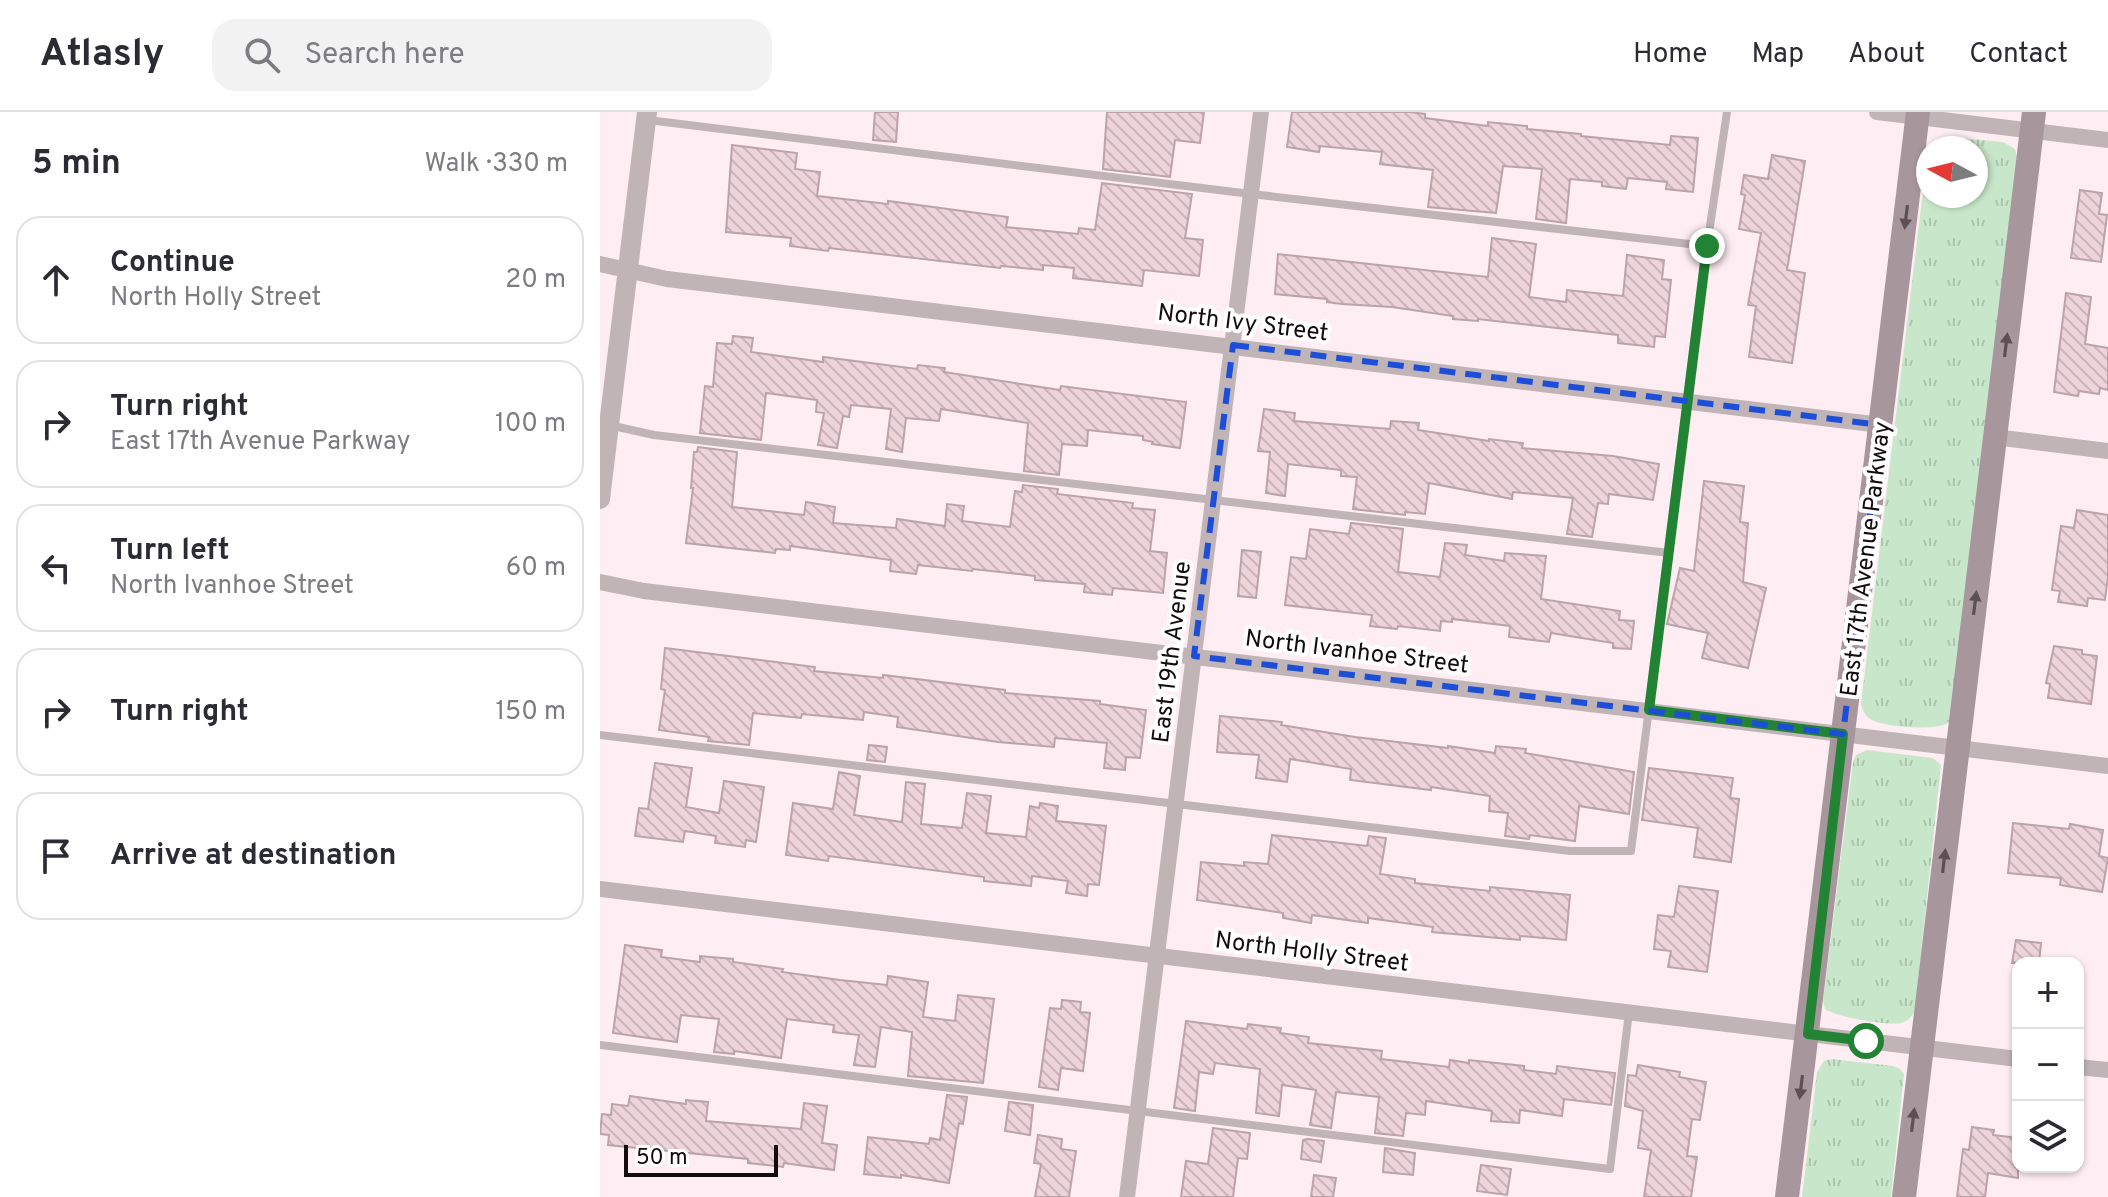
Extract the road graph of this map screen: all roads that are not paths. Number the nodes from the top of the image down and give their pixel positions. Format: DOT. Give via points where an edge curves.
graph roads {
  1 [pos="1261,112"];
  2 [pos="1727,112"];
  3 [pos="1877,112"];
  4 [pos="1918,115"];
  5 [pos="646,116"];
  6 [pos="2033,122"];
  7 [pos="2108,140"];
  8 [pos="1251,194"];
  9 [pos="1707,246"];
  10 [pos="600,264"];
  11 [pos="628,270"];
  12 [pos="1233,345"];
  13 [pos="1687,401"];
  14 [pos="604,424"];
  15 [pos="1881,425"];
  16 [pos="1995,437"];
  17 [pos="2108,451"];
  18 [pos="600,499"];
  19 [pos="1214,500"];
  20 [pos="1669,553"];
  21 [pos="600,582"];
  22 [pos="1194,656"];
  23 [pos="1649,710"];
  24 [pos="1843,734"];
  25 [pos="600,735"];
  26 [pos="1957,748"];
  27 [pos="2108,766"];
  28 [pos="1177,804"];
  29 [pos="600,889"];
  30 [pos="1158,958"];
  31 [pos="1629,1012"];
  32 [pos="1808,1034"];
  33 [pos="600,1045"];
  34 [pos="1922,1048"];
  35 [pos="2012,1058"];
  36 [pos="2084,1068"];
  37 [pos="2108,1070"];
  38 [pos="1138,1110"];
  39 [pos="1127,1197"];
  40 [pos="1787,1197"];
  41 [pos="1904,1197"];
  1 -- 8 [label="street, East 19th Avenue"];
  2 -- 9 [label="lane"];
  3 -- 4 [label="street"];
  4 -- 6 [label="street"];
  4 -- 15 [label="main road, East 17th Avenue Parkway, one-way"];
  5 -- 8 [label="lane"];
  5 -- 11 [label="street"];
  6 -- 7 [label="street"];
  16 -- 6 [label="main road, one-way"];
  8 -- 9 [label="lane"];
  8 -- 12 [label="street, East 19th Avenue"];
  9 -- 13 [label="lane"];
  10 -- 11 [label="street, North Ivy Street"];
  11 -- 12 [label="street, North Ivy Street" via="667,279"];
  11 -- 14 [label="street"];
  12 -- 13 [label="street, North Ivy Street"];
  12 -- 19 [label="street, East 19th Avenue"];
  13 -- 15 [label="street, North Ivy Street"];
  13 -- 20 [label="lane"];
  14 -- 18 [label="street"];
  14 -- 19 [label="lane" via="654,435"];
  15 -- 24 [label="main road, East 17th Avenue Parkway"];
  16 -- 17 [label="street"];
  26 -- 16 [label="main road, one-way"];
  19 -- 20 [label="lane"];
  19 -- 22 [label="street, East 19th Avenue"];
  20 -- 23 [label="lane"];
  21 -- 22 [label="street, North Ivanhoe Street"];
  22 -- 23 [label="street, North Ivanhoe Street"];
  22 -- 28 [label="street, East 19th Avenue"];
  23 -- 24 [label="street, North Ivanhoe Street"];
  23 -- 28 [label="lane" via="1631,851 1570,851"];
  24 -- 26 [label="street, North Ivanhoe Street"];
  24 -- 32 [label="main road, East 17th Avenue Parkway"];
  25 -- 28 [label="lane"];
  26 -- 27 [label="street, North Ivanhoe Street"];
  34 -- 26 [label="main road, one-way"];
  28 -- 30 [label="street, East 19th Avenue"];
  29 -- 30 [label="street, North Holly Street"];
  30 -- 31 [label="street, North Holly Street"];
  30 -- 38 [label="street, East 19th Avenue"];
  31 -- 32 [label="street, North Holly Street"];
  31 -- 38 [label="lane" via="1610,1169"];
  32 -- 34 [label="street, North Holly Street"];
  32 -- 40 [label="main road, East 17th Avenue Parkway, one-way"];
  33 -- 38 [label="lane"];
  34 -- 35 [label="street, North Holly Street"];
  41 -- 34 [label="main road, one-way"];
  36 -- 37 [label="street"];
  38 -- 39 [label="street, East 19th Avenue"];
}
